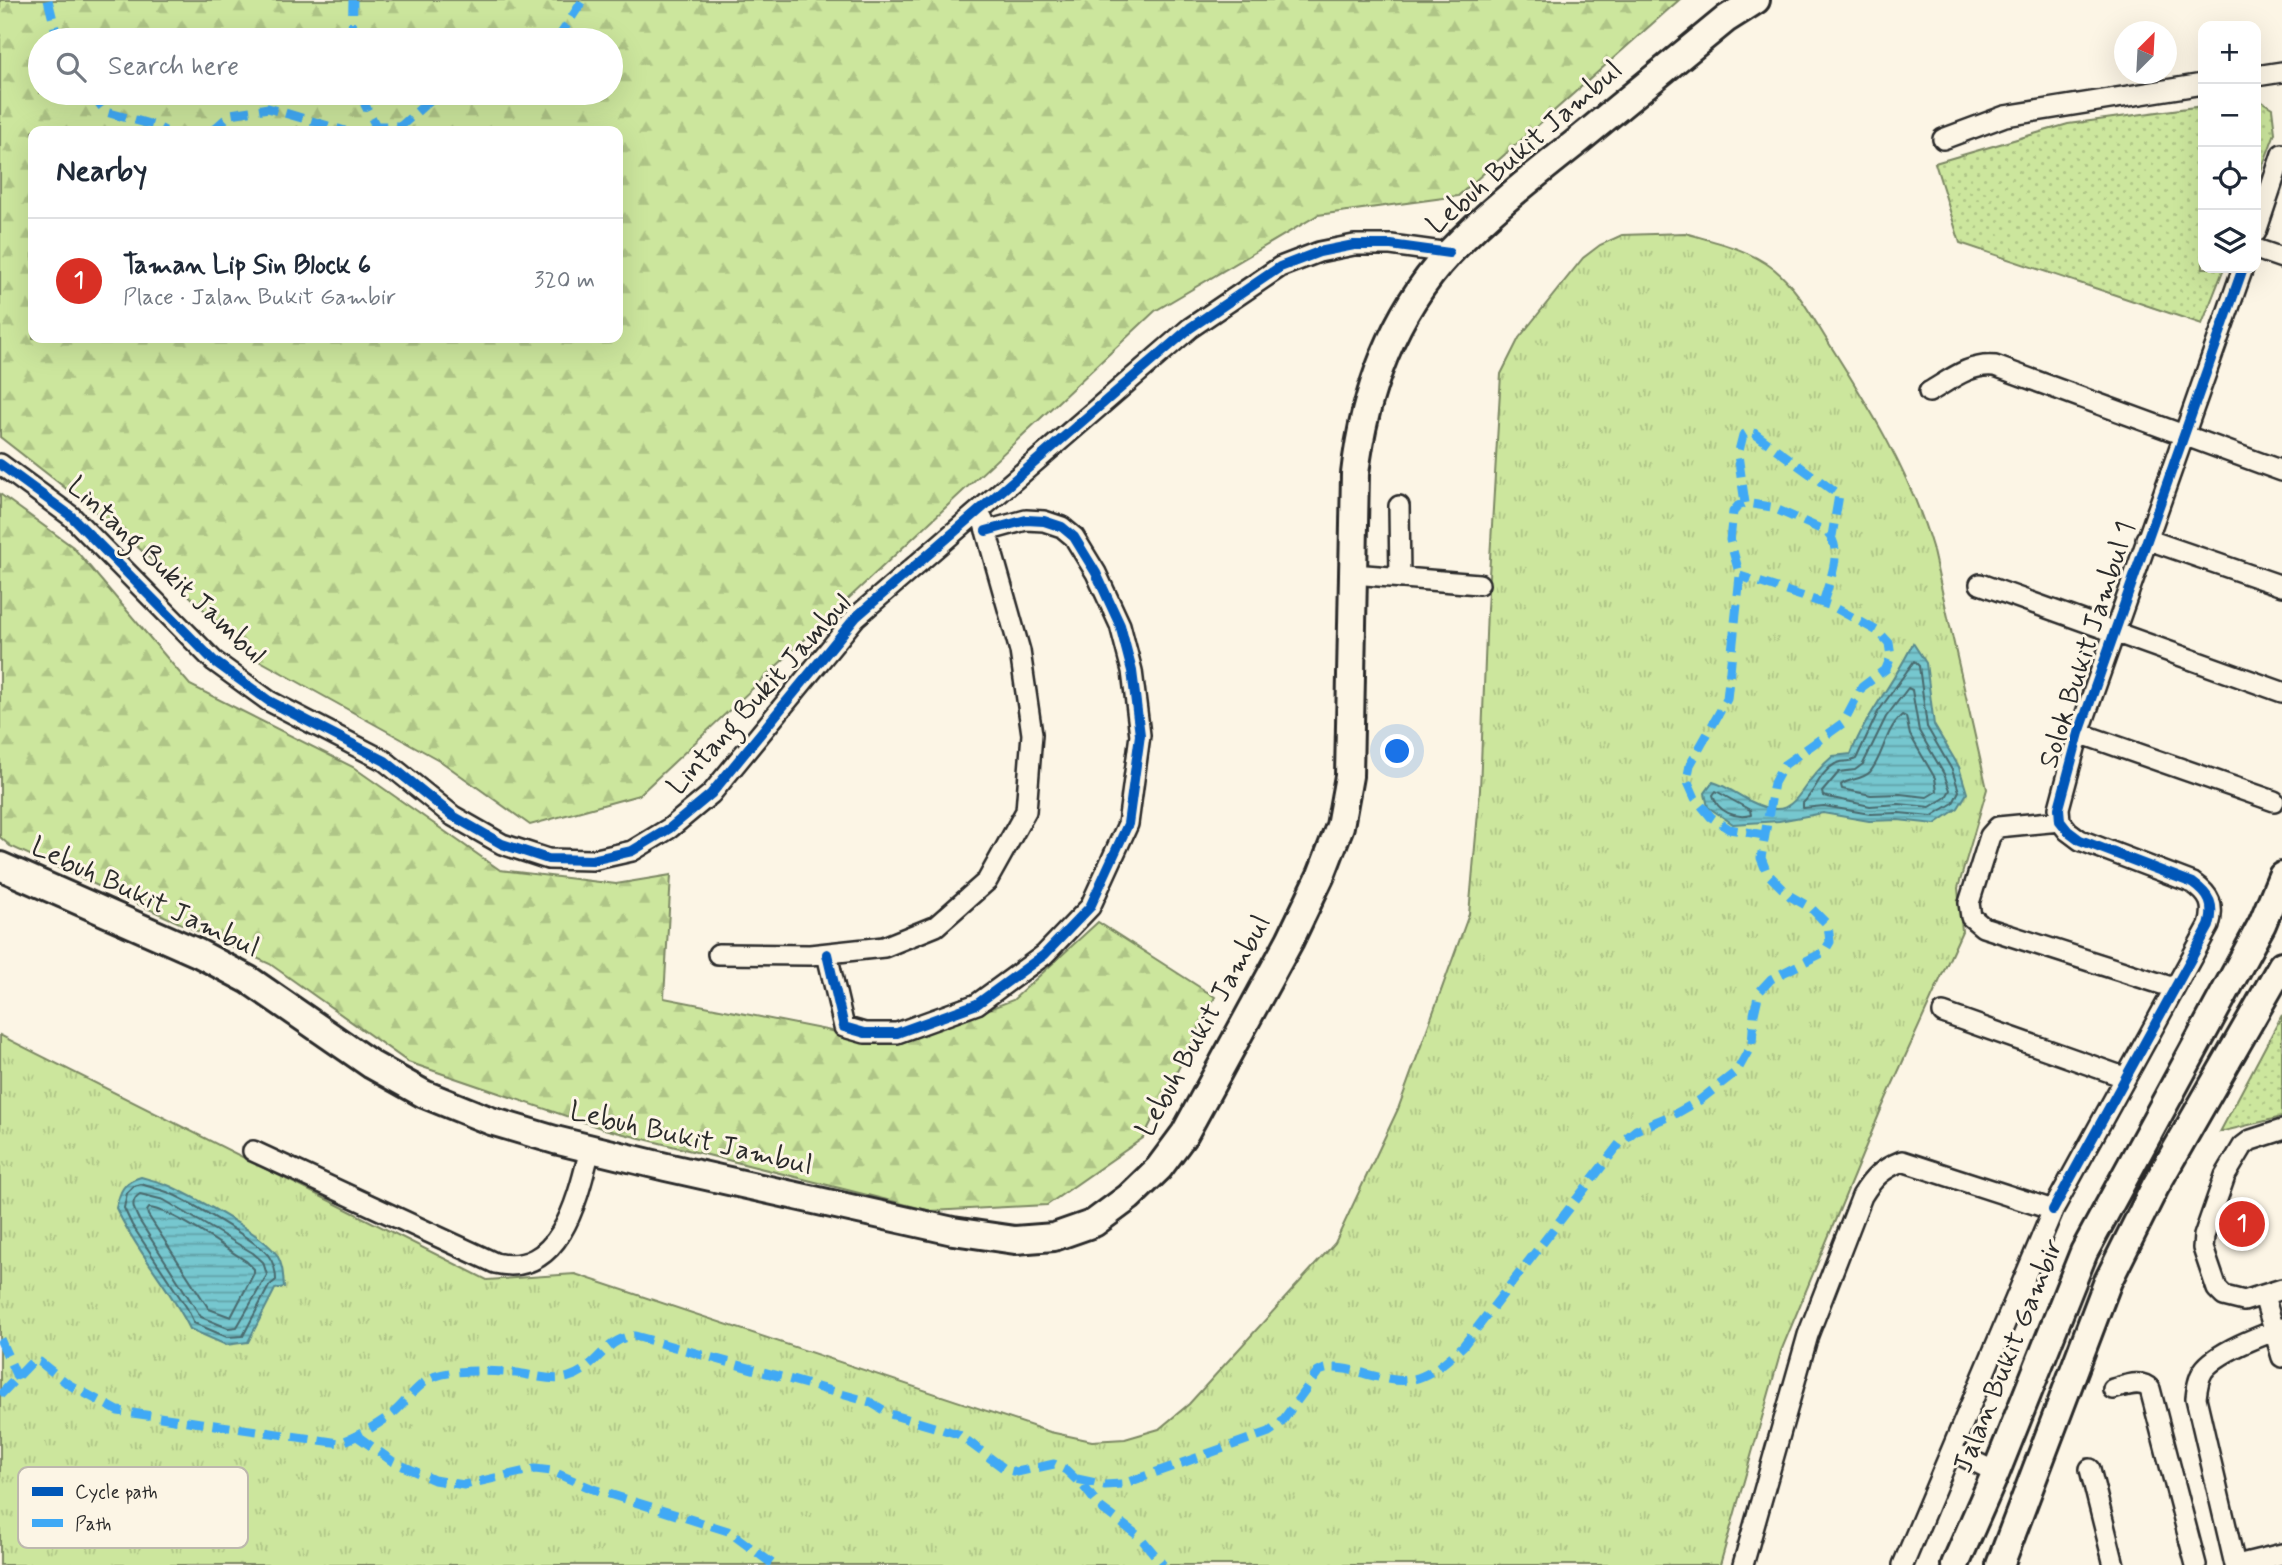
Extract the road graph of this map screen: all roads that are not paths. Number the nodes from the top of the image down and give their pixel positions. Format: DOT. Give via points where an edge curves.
graph roads {
  1 [pos="1756,0"];
  2 [pos="2282,72"];
  3 [pos="2261,75"];
  4 [pos="2198,85"];
  5 [pos="1943,139"];
  6 [pos="2282,154"];
  7 [pos="2261,217"];
  8 [pos="2261,251"];
  9 [pos="1449,253"];
  10 [pos="2282,258"];
  11 [pos="2241,273"];
  12 [pos="1929,392"];
  13 [pos="2183,435"];
  14 [pos="0,464"];
  15 [pos="2282,471"];
  16 [pos="1399,506"];
  17 [pos="980,510"];
  18 [pos="986,531"];
  19 [pos="2146,539"];
  20 [pos="1353,574"];
  21 [pos="1400,578"];
  22 [pos="1479,584"];
  23 [pos="1980,584"];
  24 [pos="2282,586"];
  25 [pos="2113,632"];
  26 [pos="2282,692"];
  27 [pos="2079,733"];
  28 [pos="2274,801"];
  29 [pos="2060,821"];
  30 [pos="0,866"];
  31 [pos="2282,876"];
  32 [pos="2282,905"];
  33 [pos="2262,924"];
  34 [pos="718,954"];
  35 [pos="827,954"];
  36 [pos="2282,965"];
  37 [pos="2174,988"];
  38 [pos="1943,1013"];
  39 [pos="2124,1077"];
  40 [pos="2282,1130"];
  41 [pos="590,1149"];
  42 [pos="253,1151"];
  43 [pos="2053,1210"];
  44 [pos="2273,1293"];
  45 [pos="2279,1329"];
  46 [pos="2282,1357"];
  47 [pos="2113,1389"];
  48 [pos="1952,1451"];
  49 [pos="2090,1469"];
  50 [pos="1996,1472"];
  51 [pos="2282,1554"];
  52 [pos="1742,1565"];
  53 [pos="1903,1565"];
  54 [pos="1955,1565"];
  55 [pos="2000,1565"];
  56 [pos="2114,1565"];
  57 [pos="2196,1565"];
  58 [pos="2236,1565"];
  1 -- 9 [label="main road, Lebuh Bukit Jambul" via="1726,19 1533,177"];
  2 -- 3 [label="street"];
  4 -- 5 [label="street" via="2005,116"];
  6 -- 7 [label="street"];
  8 -- 10 [label="street"];
  9 -- 17 [label="street, Lintang Bukit Jambul" via="1354,245 1280,267 1190,328"];
  9 -- 20 [label="main road, Lebuh Bukit Jambul" via="1398,326 1368,403 1355,474"];
  11 -- 13 [label="street, Solok Bukit Jambul 1"];
  12 -- 13 [label="street" via="1972,368 1995,366"];
  13 -- 15 [label="street"];
  13 -- 19 [label="street, Solok Bukit Jambul 1"];
  14 -- 17 [label="street, Lintang Bukit Jambul" via="71,516 214,661 269,701 384,761 453,816 502,844 548,859 592,860 632,851 670,828 710,793 856,617"];
  16 -- 21 [label="street"];
  17 -- 18 [label="street"];
  18 -- 35 [label="street" via="1020,651 1032,734 1026,811 987,881 936,926 884,947"];
  18 -- 35 [label="street" via="1026,520 1062,527 1074,537 1096,573 1120,625 1132,671 1140,735 1128,824 1090,907 1044,955 977,1004 897,1033 865,1033 844,1027"];
  19 -- 24 [label="street"];
  19 -- 25 [label="street, Solok Bukit Jambul 1"];
  20 -- 21 [label="street"];
  20 -- 41 [label="main road, Lebuh Bukit Jambul" via="1349,776 1340,826 1290,940 1215,1082 1172,1151 1129,1197 1094,1223 1054,1237 1015,1240 953,1231"];
  21 -- 22 [label="street"];
  23 -- 25 [label="street"];
  25 -- 26 [label="street"];
  25 -- 27 [label="street, Solok Bukit Jambul 1"];
  27 -- 28 [label="street"];
  27 -- 29 [label="street, Solok Bukit Jambul 1"];
  29 -- 37 [label="street" via="2080,840 2193,883 2212,902 2209,926"];
  29 -- 37 [label="street" via="1998,827 1990,836 1969,903 1971,917 1983,927"];
  30 -- 41 [label="main road, Lebuh Bukit Jambul" via="156,932 250,980 372,1065 424,1094 491,1121"];
  31 -- 33 [label="main road, Jalan Bukit Gambir"];
  32 -- 33 [label="main road"];
  33 -- 50 [label="main road, Jalan Bukit Gambir" via="2084,1252"];
  34 -- 35 [label="street"];
  36 -- 55 [label="main road" via="2155,1187 2108,1280"];
  37 -- 39 [label="street"];
  38 -- 39 [label="street"];
  39 -- 43 [label="street"];
  40 -- 44 [label="street" via="2251,1139 2231,1163 2203,1248 2217,1289 2224,1296 2245,1301"];
  41 -- 42 [label="street" via="561,1235 540,1257 510,1267"];
  43 -- 48 [label="street"];
  43 -- 52 [label="street" via="1902,1161 1872,1179 1808,1335"];
  44 -- 45 [label="street"];
  45 -- 46 [label="street"];
  45 -- 58 [label="street" via="2211,1363 2200,1379 2196,1398"];
  47 -- 57 [label="street" via="2140,1383 2150,1389"];
  48 -- 50 [label="street"];
  48 -- 53 [label="street"];
  49 -- 56 [label="street"];
  50 -- 54 [label="main road, Jalan Bukit Gambir"];
  51 -- 58 [label="street"];
}
